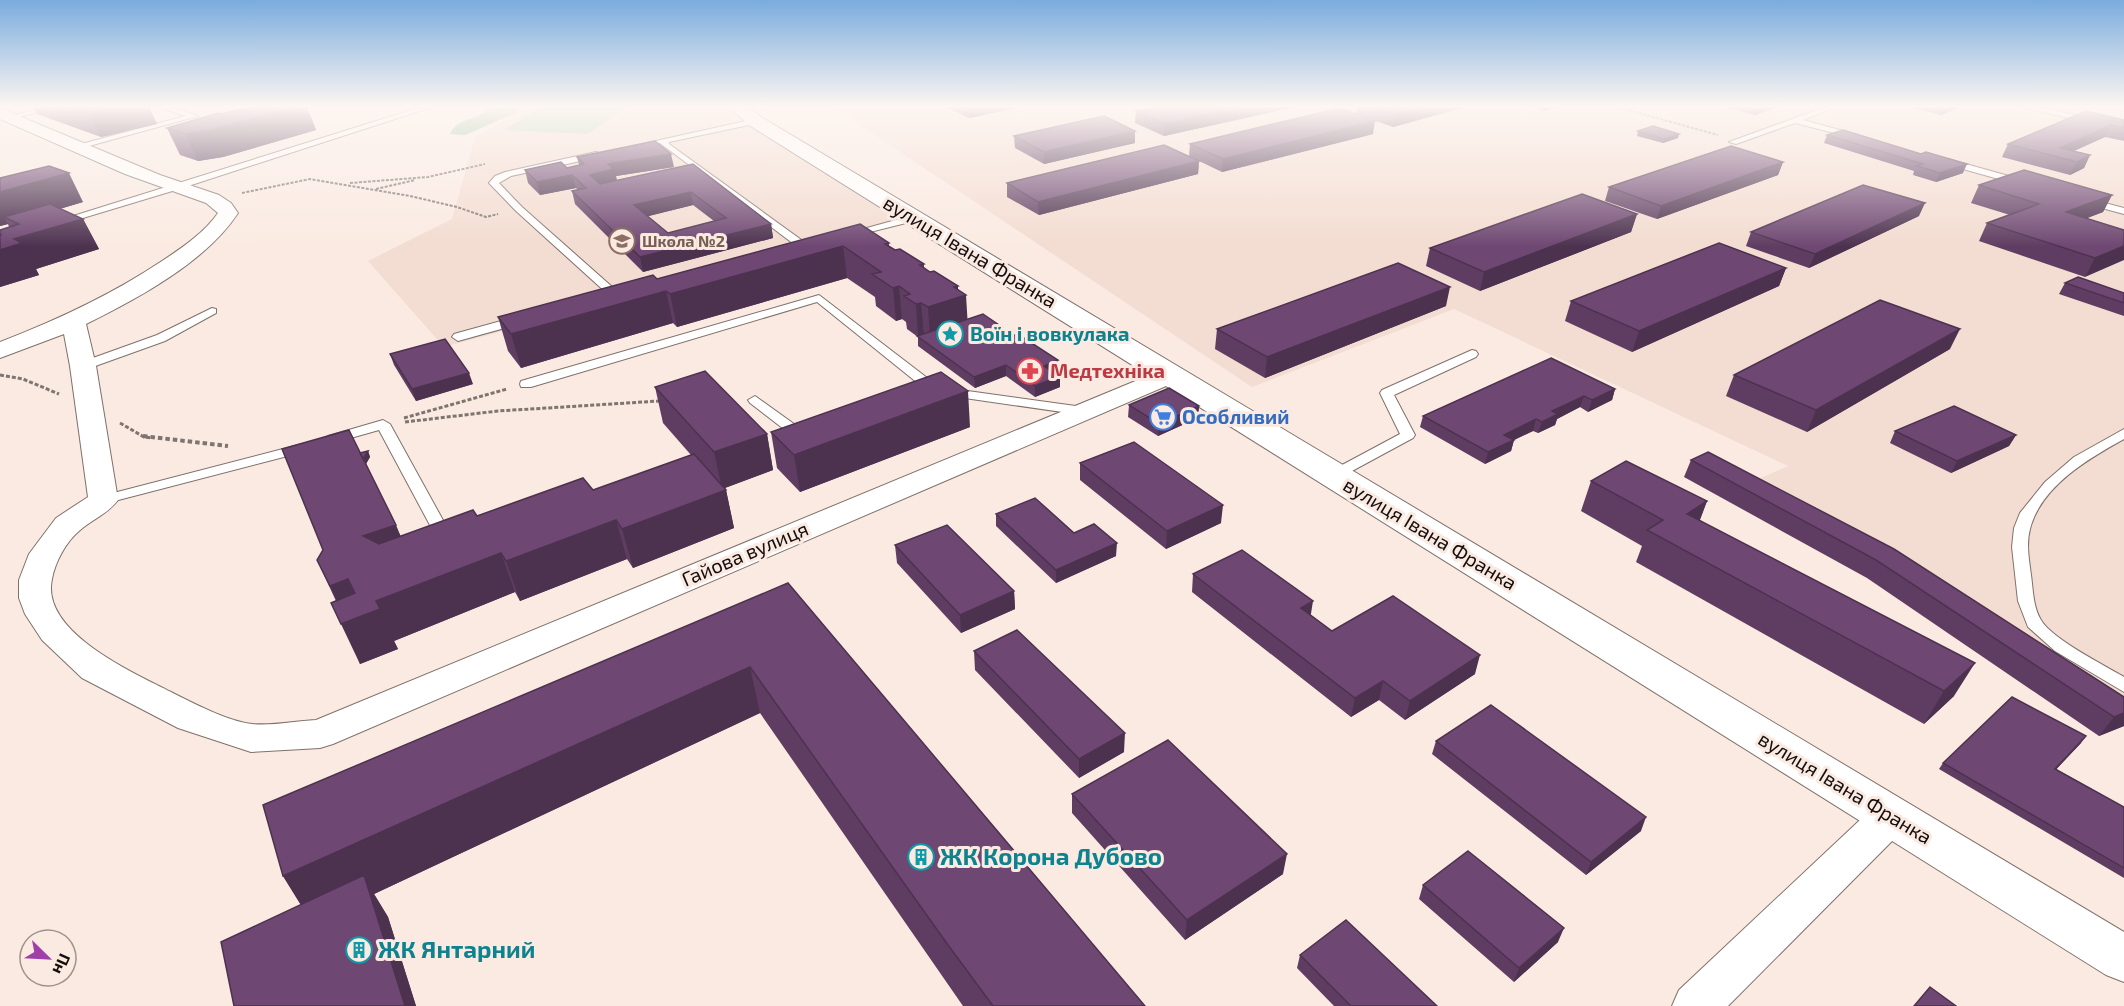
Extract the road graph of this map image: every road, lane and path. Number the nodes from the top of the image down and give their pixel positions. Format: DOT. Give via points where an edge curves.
graph roads {
  1 [pos="97,154"];
  2 [pos="282,154"];
  3 [pos="603,154"];
  4 [pos="677,154"];
  5 [pos="811,154"];
  6 [pos="1942,161"];
  7 [pos="492,163"];
  8 [pos="428,177"];
  9 [pos="343,183"];
  10 [pos="2033,186"];
  11 [pos="176,188"];
  12 [pos="374,189"];
  13 [pos="214,199"];
  14 [pos="2079,199"];
  15 [pos="519,209"];
  16 [pos="2124,211"];
  17 [pos="914,218"];
  18 [pos="44,226"];
  19 [pos="836,238"];
  20 [pos="803,246"];
  21 [pos="615,294"];
  22 [pos="212,311"];
  23 [pos="525,319"];
  24 [pos="73,321"];
  25 [pos="458,337"];
  26 [pos="0,351"];
  27 [pos="1472,354"];
  28 [pos="83,366"];
  29 [pos="0,375"];
  30 [pos="1171,375"];
  31 [pos="526,384"];
  32 [pos="755,400"];
  33 [pos="671,401"];
  34 [pos="88,407"];
  35 [pos="1083,411"];
  36 [pos="383,424"];
  37 [pos="2124,433"];
  38 [pos="813,434"];
  39 [pos="229,446"];
  40 [pos="1334,475"];
  41 [pos="103,500"];
  42 [pos="462,544"];
  43 [pos="2124,686"];
  44 [pos="1892,816"];
  45 [pos="2124,959"];
  46 [pos="1696,1006"];
  1 -- 11 [label="street"];
  2 -- 11 [label="lane"];
  3 -- 15 [label="lane" via="498,178 494,183"];
  4 -- 20 [label="lane"];
  5 -- 17 [label="main road, вулиця Івана Франка"];
  6 -- 10 [label="lane"];
  7 -- 8 [label="path"];
  8 -- 9 [label="path"];
  8 -- 12 [label="path"];
  9 -- 12 [label="path"];
  9 -- 13 [label="path" via="310,179"];
  11 -- 13 [label="street"];
  11 -- 18 [label="lane"];
  12 -- 15 [label="path" via="486,217"];
  13 -- 24 [label="street" via="228,213 205,240 158,273"];
  14 -- 16 [label="lane"];
  15 -- 21 [label="lane"];
  17 -- 19 [label="lane"];
  17 -- 30 [label="main road, вулиця Івана Франка"];
  22 -- 28 [label="lane" via="161,338"];
  23 -- 25 [label="lane"];
  24 -- 26 [label="street"];
  24 -- 28 [label="street"];
  27 -- 40 [label="lane" via="1387,393 1408,435"];
  28 -- 34 [label="street"];
  29 -- 34 [label="path" via="22,379"];
  30 -- 35 [label="street, Гайова вулиця"];
  30 -- 40 [label="main road, вулиця Івана Франка"];
  31 -- 35 [label="lane" via="819,298 930,392"];
  31 -- 36 [label="path"];
  32 -- 38 [label="lane" via="802,438"];
  33 -- 36 [label="path" via="498,411"];
  34 -- 39 [label="path" via="144,437"];
  34 -- 41 [label="street"];
  35 -- 41 [label="street, Гайова вулиця" via="320,734 251,738 191,718 95,669 54,632 36,598 35,580 45,554 67,525"];
  36 -- 41 [label="lane"];
  36 -- 42 [label="lane" via="451,548"];
  37 -- 43 [label="lane" via="2090,451 2037,498 2022,527 2020,554 2025,594 2034,623 2064,648"];
  40 -- 44 [label="main road, вулиця Івана Франка"];
  44 -- 45 [label="main road, вулиця Івана Франка"];
  44 -- 46 [label="street"];
}
